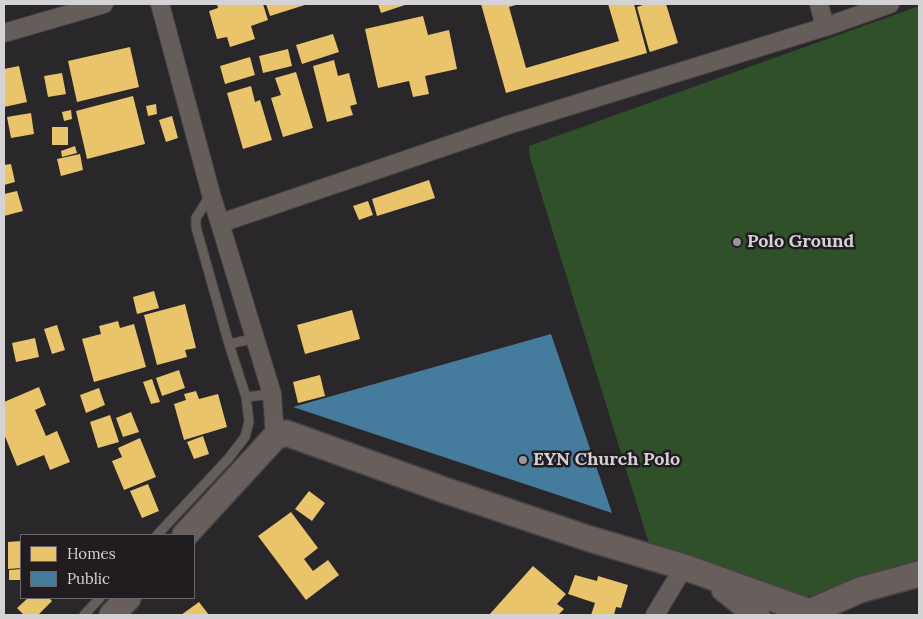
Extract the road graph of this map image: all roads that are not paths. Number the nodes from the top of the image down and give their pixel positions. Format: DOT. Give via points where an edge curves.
graph roads {
  1 [pos="104,4"];
  2 [pos="160,4"];
  3 [pos="819,4"];
  4 [pos="890,4"];
  5 [pos="825,27"];
  6 [pos="4,33"];
  7 [pos="211,194"];
  8 [pos="221,223"];
  9 [pos="256,338"];
  10 [pos="229,344"];
  11 [pos="272,394"];
  12 [pos="246,397"];
  13 [pos="275,437"];
  14 [pos="158,534"];
  15 [pos="186,534"];
  16 [pos="684,567"];
  17 [pos="919,574"];
  18 [pos="708,576"];
  19 [pos="99,599"];
  20 [pos="127,599"];
  21 [pos="808,614"];
  22 [pos="84,615"];
  23 [pos="112,615"];
  24 [pos="655,615"];
  25 [pos="757,615"];
  1 -- 6 [label="street"];
  2 -- 7 [label="street"];
  3 -- 5 [label="street"];
  4 -- 5 [label="street"];
  5 -- 8 [label="street" via="508,125"];
  7 -- 8 [label="street"];
  7 -- 10 [label="lane" via="196,218 196,227"];
  8 -- 9 [label="street"];
  9 -- 10 [label="lane"];
  9 -- 11 [label="street"];
  10 -- 12 [label="lane"];
  11 -- 12 [label="lane"];
  11 -- 13 [label="street"];
  12 -- 14 [label="lane" via="249,422 245,437"];
  13 -- 15 [label="street"];
  13 -- 16 [label="street" via="286,433 456,494"];
  16 -- 18 [label="street"];
  16 -- 24 [label="street"];
  17 -- 21 [label="street" via="860,590"];
  18 -- 21 [label="street"];
  18 -- 25 [label="street"];
  19 -- 22 [label="lane"];
  20 -- 23 [label="street"];
}
